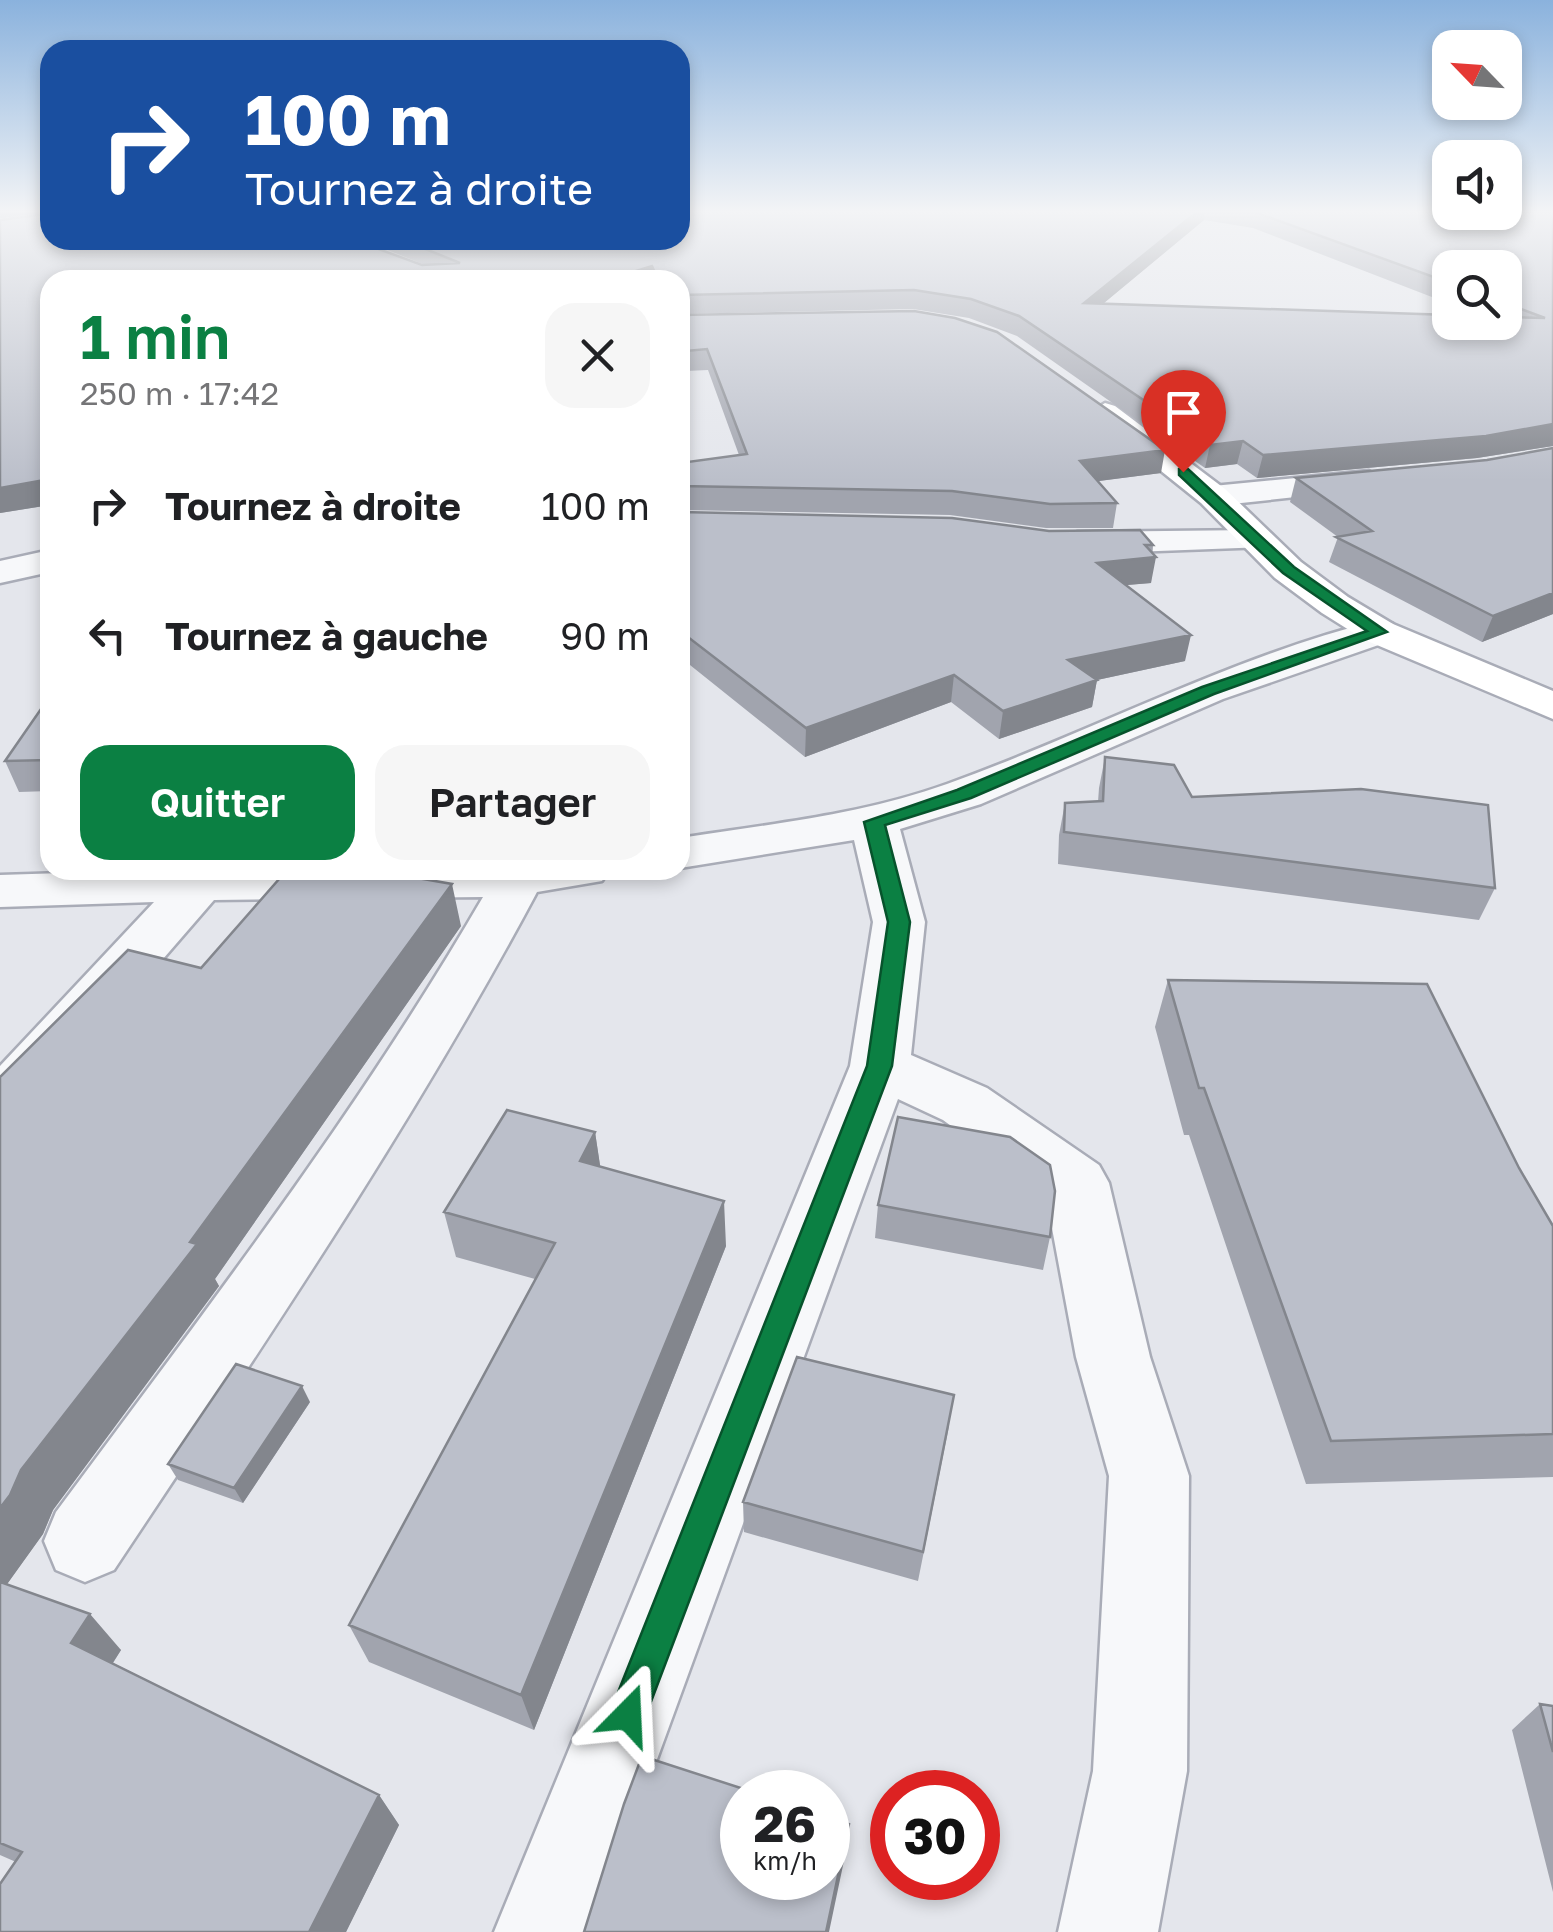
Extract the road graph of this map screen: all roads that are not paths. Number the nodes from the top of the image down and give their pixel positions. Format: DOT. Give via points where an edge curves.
graph roads {
  1 [pos="1072,390"];
  2 [pos="1396,479"];
  3 [pos="1213,496"];
  4 [pos="1254,540"];
  5 [pos="1046,542"];
  6 [pos="40,563"];
  7 [pos="0,572"];
  8 [pos="1379,632"];
  9 [pos="1553,706"];
  10 [pos="874,822"];
  11 [pos="690,851"];
  12 [pos="528,880"];
  13 [pos="517,882"];
  14 [pos="200,884"];
  15 [pos="0,891"];
  16 [pos="880,1066"];
  17 [pos="0,1106"];
  18 [pos="86,1541"];
  19 [pos="544,1932"];
  20 [pos="1108,1932"];
  1 -- 3 [label="street"];
  2 -- 3 [label="street"];
  3 -- 4 [label="street"];
  4 -- 5 [label="street"];
  4 -- 8 [label="street"];
  6 -- 7 [label="street"];
  8 -- 9 [label="street"];
  8 -- 10 [label="street" via="1208,690 964,794"];
  10 -- 11 [label="street"];
  10 -- 16 [label="street" via="899,922"];
  12 -- 13 [label="street"];
  13 -- 14 [label="street"];
  13 -- 18 [label="street" via="431,1036 352,1158"];
  14 -- 15 [label="street"];
  14 -- 17 [label="street"];
  16 -- 19 [label="street"];
  16 -- 20 [label="street" via="965,1104 1076,1184 1114,1357 1149,1476 1140,1771"];
}
